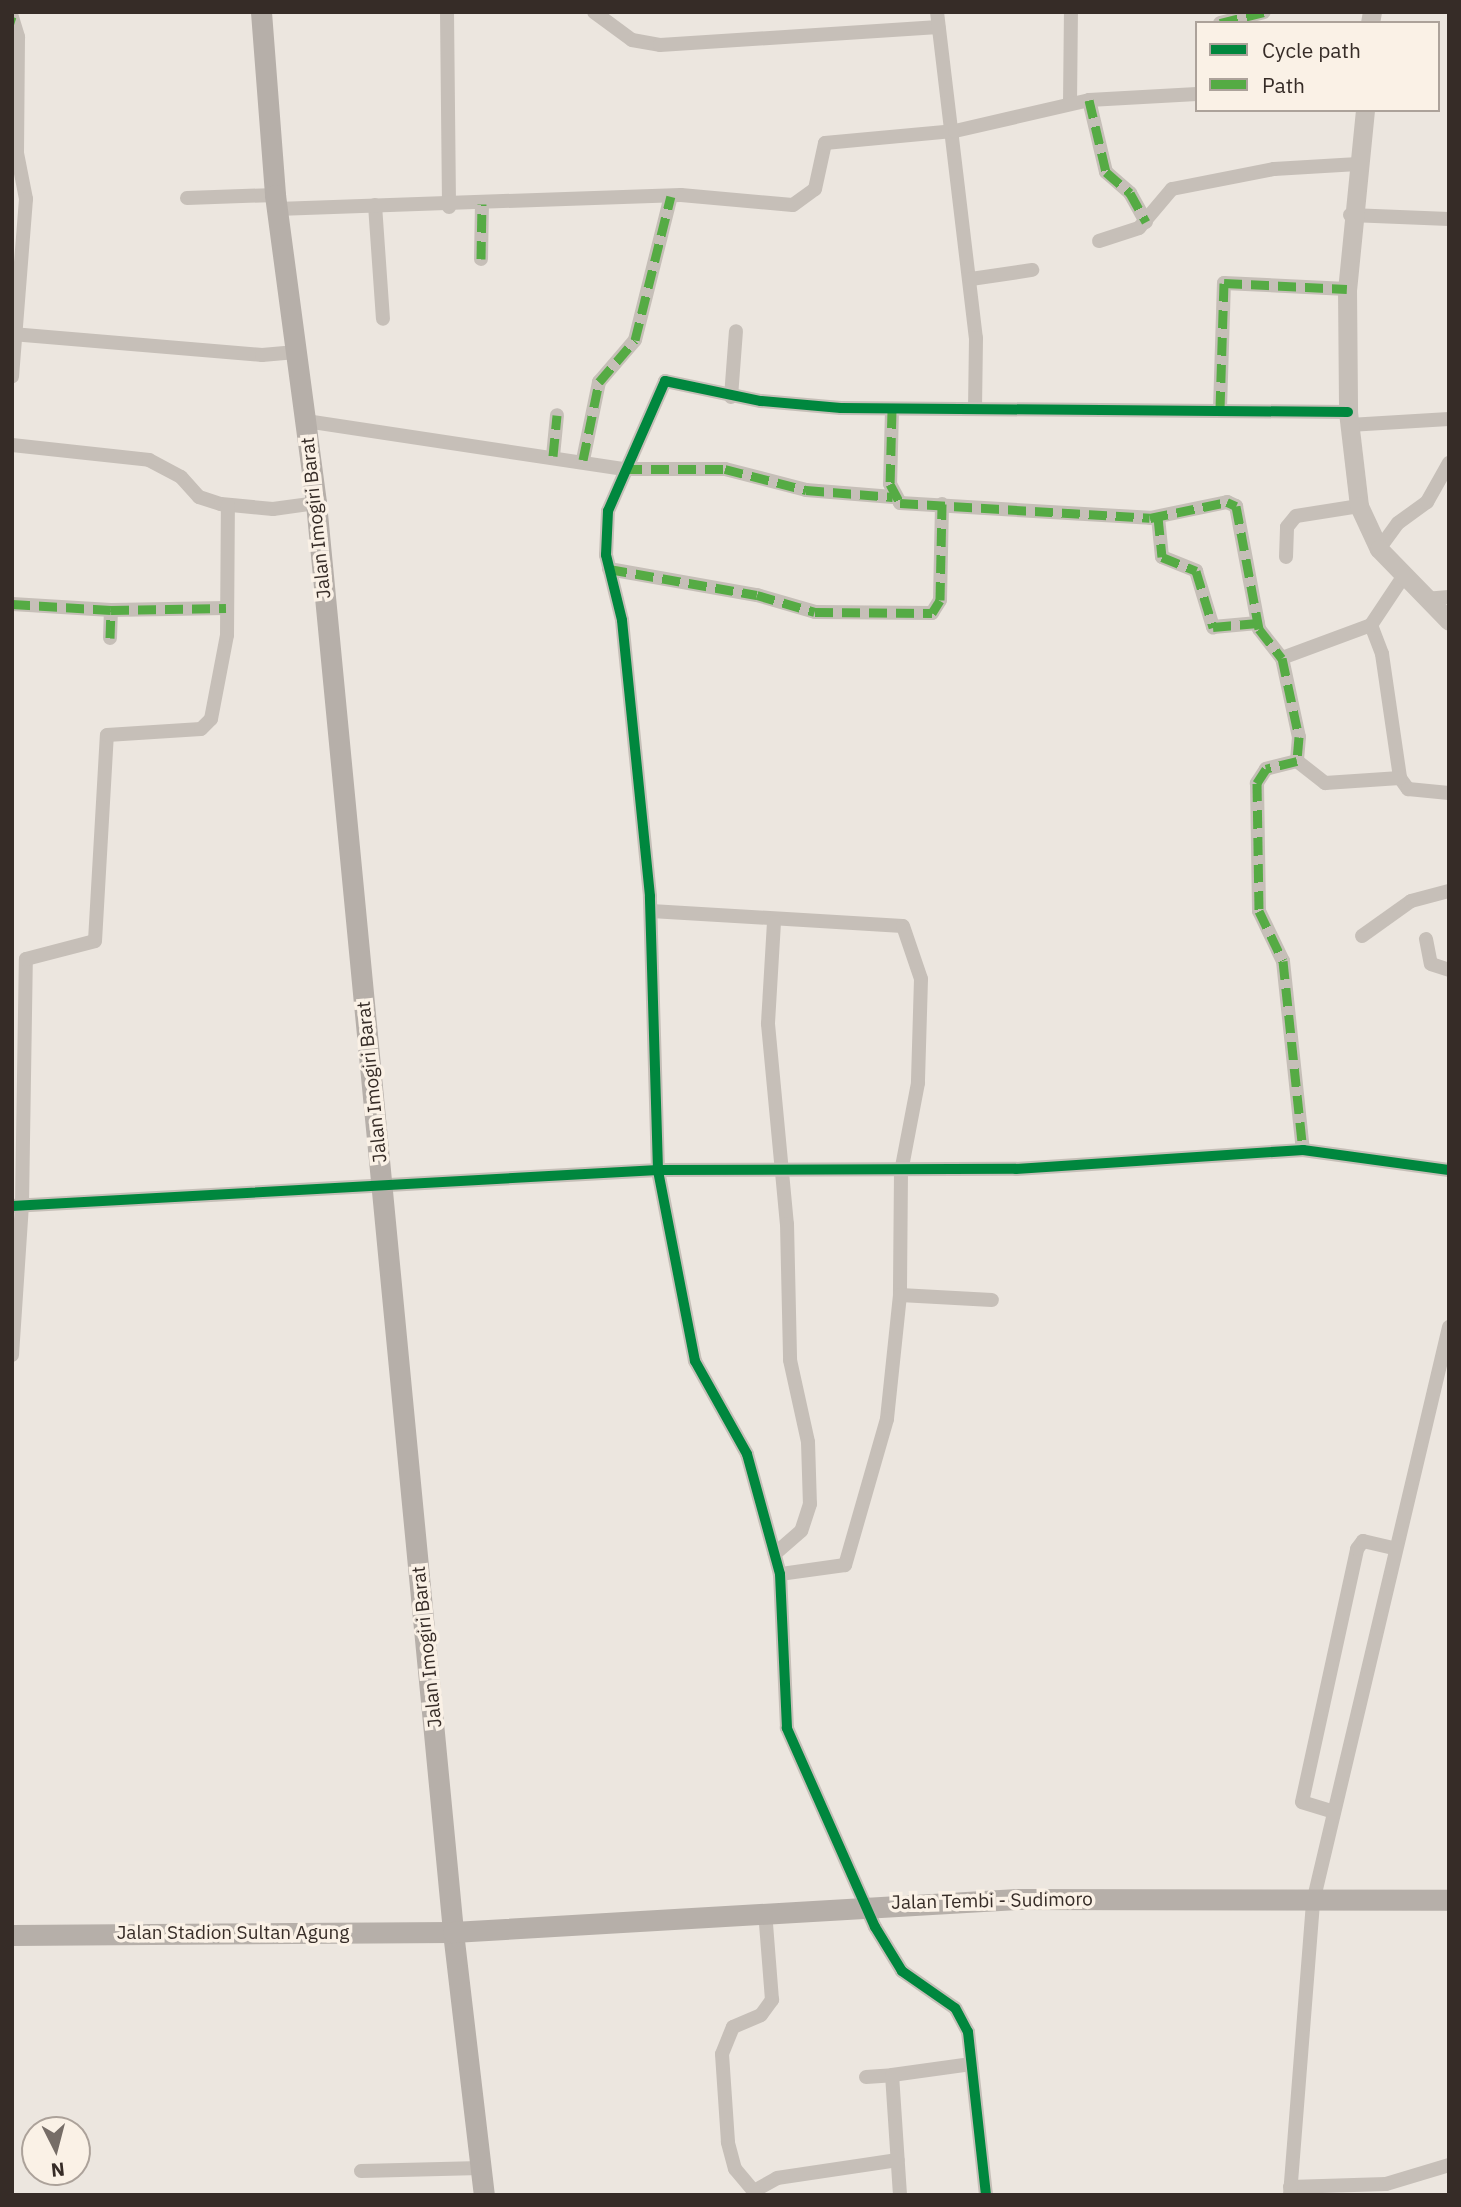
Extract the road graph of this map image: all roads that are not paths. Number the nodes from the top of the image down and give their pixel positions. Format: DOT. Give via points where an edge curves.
graph roads {
  1 [pos="262,12"];
  2 [pos="447,12"];
  3 [pos="594,12"];
  4 [pos="1071,12"];
  5 [pos="1264,12"];
  6 [pos="13,20"];
  7 [pos="937,20"];
  8 [pos="1228,21"];
  9 [pos="1195,94"];
  10 [pos="1089,100"];
  11 [pos="1070,103"];
  12 [pos="1364,112"];
  13 [pos="955,131"];
  14 [pos="1358,164"];
  15 [pos="671,196"];
  16 [pos="187,198"];
  17 [pos="276,202"];
  18 [pos="482,204"];
  19 [pos="375,205"];
  20 [pos="449,207"];
  21 [pos="1350,215"];
  22 [pos="1449,219"];
  23 [pos="1146,222"];
  24 [pos="1099,241"];
  25 [pos="481,259"];
  26 [pos="1032,270"];
  27 [pos="971,279"];
  28 [pos="1346,289"];
  29 [pos="383,319"];
  30 [pos="736,331"];
  31 [pos="14,335"];
  32 [pos="292,353"];
  33 [pos="12,376"];
  34 [pos="731,397"];
  35 [pos="975,409"];
  36 [pos="1220,409"];
  37 [pos="892,410"];
  38 [pos="557,415"];
  39 [pos="1349,419"];
  40 [pos="1449,419"];
  41 [pos="306,421"];
  42 [pos="12,445"];
  43 [pos="553,456"];
  44 [pos="583,460"];
  45 [pos="1449,463"];
  46 [pos="624,470"];
  47 [pos="893,498"];
  48 [pos="311,504"];
  49 [pos="942,504"];
  50 [pos="228,505"];
  51 [pos="1359,506"];
  52 [pos="1157,517"];
  53 [pos="1379,550"];
  54 [pos="1286,557"];
  55 [pos="609,569"];
  56 [pos="1403,577"];
  57 [pos="1449,597"];
  58 [pos="1425,599"];
  59 [pos="12,604"];
  60 [pos="226,608"];
  61 [pos="111,610"];
  62 [pos="1449,621"];
  63 [pos="1258,623"];
  64 [pos="1371,625"];
  65 [pos="110,638"];
  66 [pos="1282,658"];
  67 [pos="1297,761"];
  68 [pos="1400,778"];
  69 [pos="1449,793"];
  70 [pos="1449,891"];
  71 [pos="651,911"];
  72 [pos="774,922"];
  73 [pos="1362,936"];
  74 [pos="1426,939"];
  75 [pos="1449,970"];
  76 [pos="1303,1150"];
  77 [pos="658,1170"];
  78 [pos="1449,1170"];
  79 [pos="783,1171"];
  80 [pos="901,1172"];
  81 [pos="378,1186"];
  82 [pos="17,1205"];
  83 [pos="900,1295"];
  84 [pos="992,1300"];
  85 [pos="1449,1327"];
  86 [pos="12,1354"];
  87 [pos="1394,1548"];
  88 [pos="775,1554"];
  89 [pos="780,1574"];
  90 [pos="1331,1811"];
  91 [pos="1449,1900"];
  92 [pos="1313,1902"];
  93 [pos="865,1904"];
  94 [pos="765,1912"];
  95 [pos="453,1931"];
  96 [pos="12,1935"];
  97 [pos="971,2064"];
  98 [pos="892,2075"];
  99 [pos="866,2077"];
  100 [pos="898,2160"];
  101 [pos="1449,2165"];
  102 [pos="481,2168"];
  103 [pos="361,2171"];
  104 [pos="1386,2190"];
  105 [pos="1290,2191"];
  106 [pos="756,2193"];
  107 [pos="484,2195"];
  108 [pos="900,2195"];
  109 [pos="986,2195"];
  1 -- 17 [label="main road, Jalan Imogiri Barat"];
  2 -- 20 [label="street"];
  3 -- 7 [label="street" via="632,40 660,45"];
  4 -- 11 [label="street"];
  5 -- 8 [label="street"];
  6 -- 31 [label="street" via="16,142 26,199"];
  7 -- 13 [label="street"];
  9 -- 10 [label="street"];
  10 -- 11 [label="street"];
  10 -- 23 [label="street" via="1106,172 1130,193"];
  11 -- 13 [label="street"];
  12 -- 14 [label="street"];
  13 -- 15 [label="street" via="825,144 815,189 793,205"];
  13 -- 27 [label="street"];
  14 -- 21 [label="street"];
  14 -- 23 [label="street" via="1274,169 1172,189"];
  15 -- 18 [label="street"];
  15 -- 44 [label="street" via="635,341 599,382"];
  16 -- 17 [label="street"];
  17 -- 19 [label="street"];
  17 -- 32 [label="main road, Jalan Imogiri Barat"];
  18 -- 20 [label="street"];
  18 -- 25 [label="street"];
  19 -- 20 [label="street"];
  19 -- 29 [label="street"];
  21 -- 22 [label="street"];
  21 -- 28 [label="street"];
  23 -- 24 [label="street"];
  26 -- 27 [label="street"];
  27 -- 35 [label="street"];
  28 -- 36 [label="street" via="1224,283"];
  28 -- 39 [label="street"];
  30 -- 34 [label="street"];
  31 -- 32 [label="street" via="262,355"];
  31 -- 33 [label="street"];
  32 -- 41 [label="main road, Jalan Imogiri Barat"];
  34 -- 37 [label="street"];
  34 -- 46 [label="street" via="665,382"];
  35 -- 36 [label="street"];
  35 -- 37 [label="street"];
  36 -- 39 [label="street"];
  37 -- 47 [label="street"];
  38 -- 43 [label="street"];
  39 -- 40 [label="street"];
  39 -- 51 [label="street"];
  41 -- 43 [label="street"];
  41 -- 48 [label="main road, Jalan Imogiri Barat"];
  42 -- 50 [label="street" via="149,460 181,477 199,496"];
  43 -- 44 [label="street"];
  44 -- 46 [label="street"];
  45 -- 53 [label="street" via="1427,502 1398,523"];
  46 -- 47 [label="street" via="725,469 806,489"];
  46 -- 55 [label="street" via="606,518"];
  47 -- 49 [label="street"];
  48 -- 50 [label="street" via="273,509"];
  48 -- 81 [label="main road, Jalan Imogiri Barat"];
  49 -- 52 [label="street"];
  49 -- 55 [label="street" via="940,600 932,613 815,612 757,595"];
  50 -- 60 [label="street"];
  51 -- 53 [label="street"];
  51 -- 54 [label="street" via="1296,516 1286,534"];
  52 -- 63 [label="street" via="1162,557 1196,571 1213,627"];
  52 -- 63 [label="street" via="1234,504"];
  53 -- 56 [label="street"];
  55 -- 71 [label="street" via="622,620"];
  56 -- 58 [label="street"];
  56 -- 64 [label="street"];
  57 -- 58 [label="street"];
  58 -- 62 [label="street"];
  59 -- 61 [label="street"];
  60 -- 61 [label="street"];
  60 -- 82 [label="street" via="225,656 208,724 107,735 93,946 26,959"];
  61 -- 65 [label="street"];
  63 -- 66 [label="street"];
  64 -- 66 [label="street"];
  64 -- 68 [label="street" via="1382,654"];
  66 -- 67 [label="street" via="1299,737"];
  67 -- 68 [label="street" via="1325,783"];
  67 -- 76 [label="street" via="1258,777 1258,878 1261,917 1283,961"];
  68 -- 69 [label="street" via="1408,789"];
  70 -- 73 [label="street" via="1411,901"];
  71 -- 72 [label="street"];
  71 -- 77 [label="street"];
  72 -- 79 [label="street" via="768,1024"];
  72 -- 80 [label="street" via="909,931 923,1009"];
  74 -- 75 [label="street" via="1431,964"];
  76 -- 78 [label="street"];
  76 -- 80 [label="street"];
  77 -- 79 [label="street"];
  77 -- 81 [label="street"];
  77 -- 88 [label="street" via="695,1361 747,1454"];
  79 -- 80 [label="street"];
  79 -- 88 [label="street" via="790,1360 808,1442 810,1504 801,1531"];
  80 -- 83 [label="street"];
  81 -- 82 [label="street"];
  81 -- 95 [label="main road, Jalan Imogiri Barat"];
  82 -- 86 [label="street"];
  83 -- 84 [label="street"];
  83 -- 89 [label="street" via="887,1419 847,1561 837,1569"];
  85 -- 87 [label="street"];
  87 -- 90 [label="street"];
  87 -- 90 [label="street" via="1363,1541 1357,1549 1302,1802"];
  88 -- 89 [label="street"];
  89 -- 93 [label="street" via="783,1716"];
  90 -- 92 [label="street"];
  91 -- 92 [label="main road, Jalan Tembi - Sudimoro"];
  92 -- 93 [label="main road, Jalan Tembi - Sudimoro"];
  92 -- 105 [label="street"];
  93 -- 94 [label="main road, Jalan Tembi - Sudimoro"];
  93 -- 97 [label="street" via="902,1971 963,2020"];
  94 -- 95 [label="main road, Jalan Tembi - Sudimoro"];
  94 -- 106 [label="street" via="772,2000 761,2015 733,2028 722,2054 728,2142 735,2169"];
  95 -- 96 [label="main road, Jalan Stadion Sultan Agung"];
  95 -- 102 [label="main road, Jalan Imogiri Barat"];
  97 -- 98 [label="street"];
  97 -- 109 [label="street"];
  98 -- 99 [label="street"];
  98 -- 100 [label="street"];
  100 -- 106 [label="street" via="777,2178"];
  100 -- 108 [label="street"];
  101 -- 104 [label="street"];
  102 -- 103 [label="street"];
  102 -- 107 [label="main road, Jalan Imogiri Barat"];
  104 -- 105 [label="street"];
}
